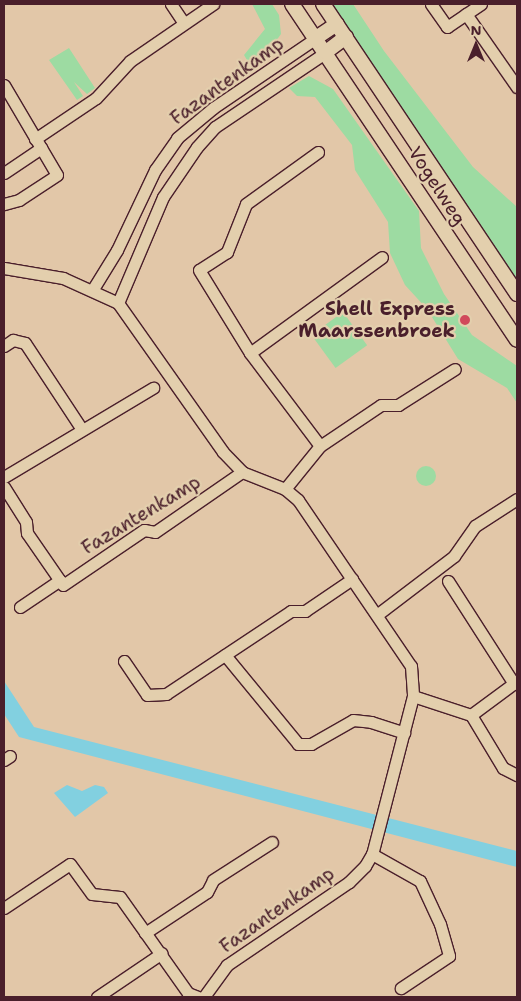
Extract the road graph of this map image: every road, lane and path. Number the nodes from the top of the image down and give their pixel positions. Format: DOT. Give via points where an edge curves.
graph roads {
  1 [pos="172,4"];
  2 [pos="213,4"];
  3 [pos="292,4"];
  4 [pos="323,4"];
  5 [pos="431,4"];
  6 [pos="482,4"];
  7 [pos="466,14"];
  8 [pos="184,22"];
  9 [pos="337,24"];
  10 [pos="346,37"];
  11 [pos="316,38"];
  12 [pos="326,52"];
  13 [pos="4,85"];
  14 [pos="517,87"];
  15 [pos="38,143"];
  16 [pos="318,152"];
  17 [pos="4,173"];
  18 [pos="4,204"];
  19 [pos="382,257"];
  20 [pos="4,268"];
  21 [pos="93,289"];
  22 [pos="517,294"];
  23 [pos="118,303"];
  24 [pos="517,340"];
  25 [pos="4,346"];
  26 [pos="250,353"];
  27 [pos="454,369"];
  28 [pos="153,388"];
  29 [pos="81,428"];
  30 [pos="320,446"];
  31 [pos="242,472"];
  32 [pos="4,477"];
  33 [pos="4,487"];
  34 [pos="285,489"];
  35 [pos="517,498"];
  36 [pos="352,579"];
  37 [pos="60,580"];
  38 [pos="448,581"];
  39 [pos="20,607"];
  40 [pos="378,614"];
  41 [pos="225,655"];
  42 [pos="124,661"];
  43 [pos="516,683"];
  44 [pos="413,696"];
  45 [pos="470,715"];
  46 [pos="404,733"];
  47 [pos="517,775"];
  48 [pos="272,842"];
  49 [pos="372,854"];
  50 [pos="4,908"];
  51 [pos="145,933"];
  52 [pos="162,953"];
  53 [pos="401,988"];
  54 [pos="97,997"];
  55 [pos="198,997"];
  56 [pos="204,997"];
  1 -- 8 [label="street"];
  2 -- 8 [label="street"];
  3 -- 11 [label="street, Vogelweg"];
  4 -- 9 [label="street, Vogelweg"];
  5 -- 7 [label="street" via="446,27"];
  6 -- 7 [label="street"];
  7 -- 14 [label="street"];
  8 -- 15 [label="street" via="130,61 96,98"];
  9 -- 10 [label="street, Vogelweg"];
  9 -- 11 [label="street"];
  10 -- 12 [label="street"];
  10 -- 22 [label="street, Vogelweg"];
  11 -- 12 [label="street, Vogelweg"];
  11 -- 21 [label="street, Fazantenkamp" via="213,108 177,138 154,170 117,250"];
  12 -- 23 [label="street, Fazantenkamp" via="216,127 196,147 164,197"];
  12 -- 24 [label="street, Vogelweg"];
  13 -- 15 [label="street"];
  15 -- 17 [label="street"];
  15 -- 18 [label="street" via="57,175 19,200"];
  16 -- 26 [label="street" via="246,204 227,252 199,270"];
  19 -- 26 [label="street"];
  20 -- 21 [label="street, Fazantenkamp" via="63,278"];
  21 -- 23 [label="street, Fazantenkamp"];
  23 -- 31 [label="street, Fazantenkamp" via="223,452"];
  25 -- 29 [label="street" via="13,340 25,343"];
  26 -- 30 [label="street"];
  27 -- 30 [label="street" via="398,405 381,405"];
  28 -- 29 [label="street" via="93,427"];
  29 -- 32 [label="street"];
  30 -- 34 [label="street"];
  31 -- 34 [label="street, Fazantenkamp"];
  31 -- 37 [label="street, Fazantenkamp" via="156,532 144,530 63,585"];
  33 -- 37 [label="street" via="26,522 27,533"];
  34 -- 36 [label="street, Fazantenkamp" via="298,500"];
  35 -- 40 [label="street" via="475,526 454,556"];
  36 -- 40 [label="street, Fazantenkamp"];
  36 -- 41 [label="street" via="304,611 291,611"];
  37 -- 39 [label="street, Fazantenkamp"];
  38 -- 43 [label="street"];
  40 -- 44 [label="street, Fazantenkamp" via="411,666"];
  41 -- 42 [label="street" via="166,694 147,696"];
  41 -- 46 [label="street" via="286,735 298,744 311,744 353,720 371,722"];
  43 -- 45 [label="street"];
  44 -- 45 [label="street"];
  44 -- 46 [label="street, Fazantenkamp"];
  45 -- 47 [label="street" via="504,768"];
  46 -- 49 [label="street, Fazantenkamp"];
  48 -- 51 [label="street" via="213,880 207,892"];
  49 -- 53 [label="street" via="420,881 440,924 448,956"];
  49 -- 56 [label="street, Fazantenkamp" via="354,878 227,965"];
  50 -- 51 [label="street" via="70,864 92,894 120,897"];
  51 -- 52 [label="street"];
  52 -- 54 [label="street"];
  52 -- 55 [label="street" via="188,993"];
}
